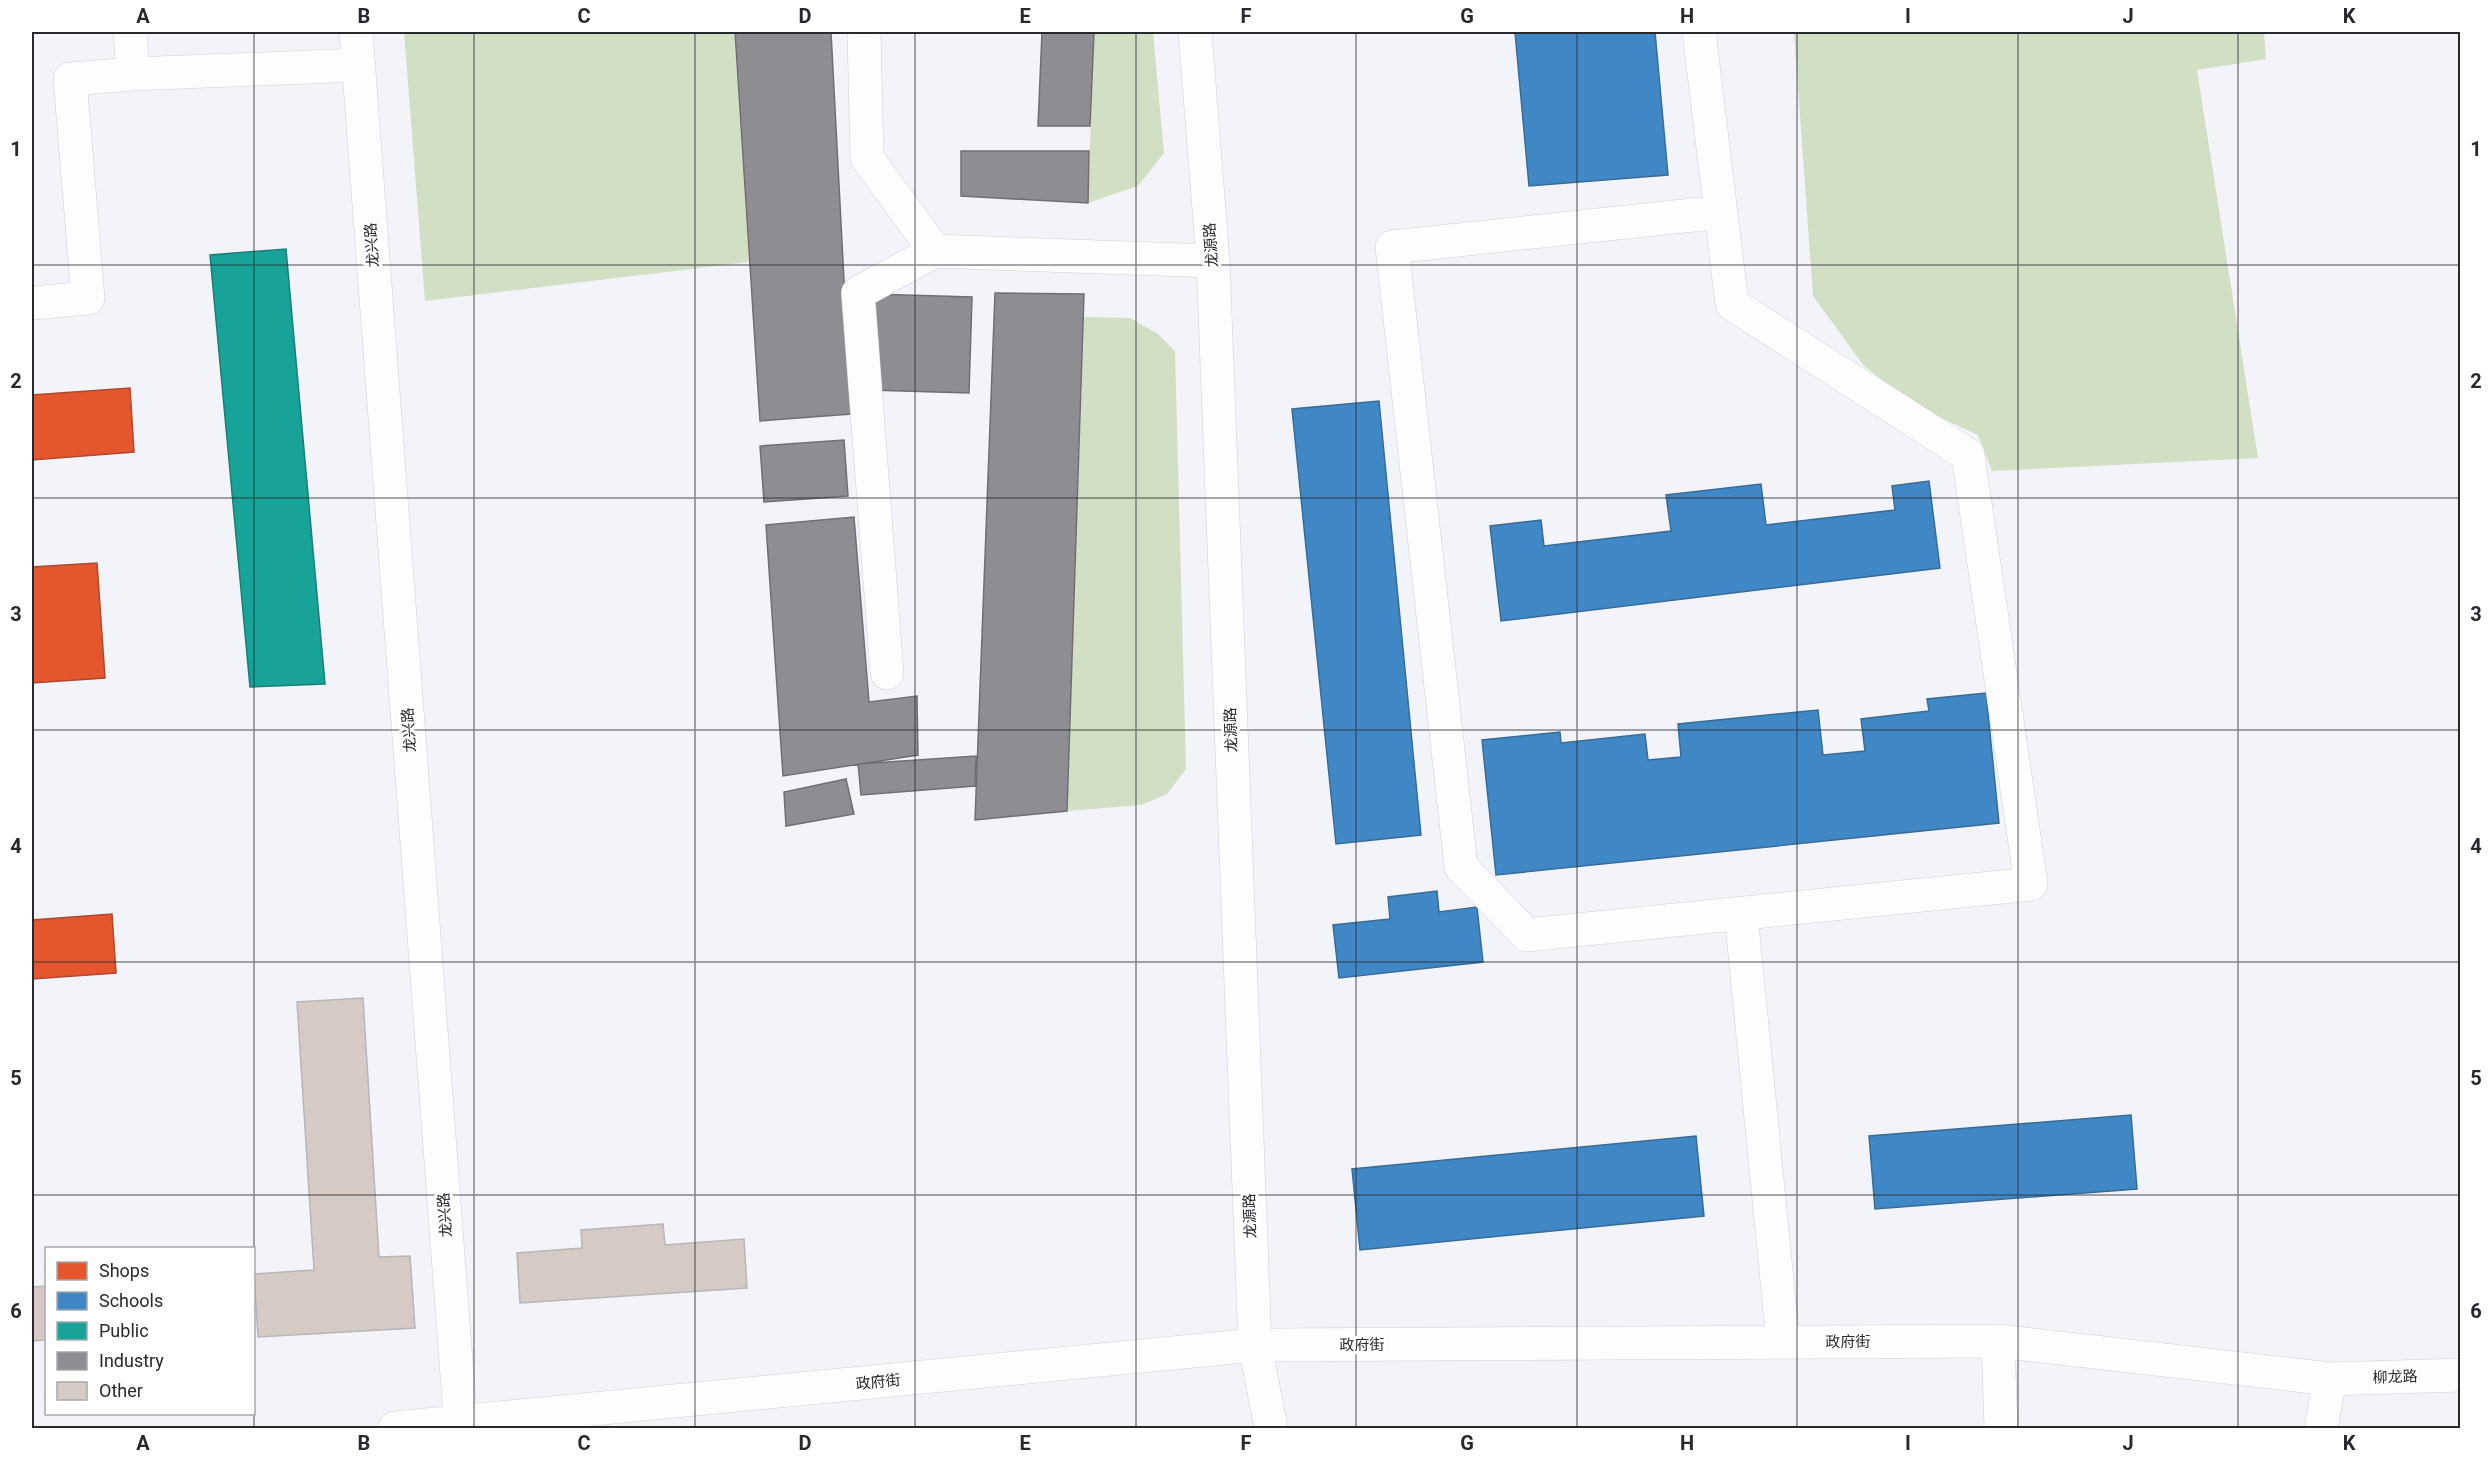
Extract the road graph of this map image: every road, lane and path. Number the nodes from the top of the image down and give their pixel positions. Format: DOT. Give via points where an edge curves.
graph roads {
  1 [pos="130,32"];
  2 [pos="356,32"];
  3 [pos="864,32"];
  4 [pos="1195,32"];
  5 [pos="1699,32"];
  6 [pos="359,65"];
  7 [pos="133,74"];
  8 [pos="1721,212"];
  9 [pos="935,251"];
  10 [pos="1213,261"];
  11 [pos="32,303"];
  12 [pos="887,673"];
  13 [pos="1741,914"];
  14 [pos="1998,1341"];
  15 [pos="1783,1342"];
  16 [pos="1255,1345"];
  17 [pos="2460,1375"];
  18 [pos="2330,1379"];
  19 [pos="461,1425"];
  20 [pos="395,1428"];
  21 [pos="1271,1428"];
  22 [pos="2001,1428"];
  23 [pos="2321,1428"];
  1 -- 7 [label="street"];
  2 -- 6 [label="street, 龙兴路"];
  3 -- 9 [label="street" via="867,158"];
  4 -- 10 [label="street, 龙源路"];
  5 -- 8 [label="street"];
  6 -- 7 [label="street"];
  6 -- 19 [label="street, 龙兴路"];
  7 -- 11 [label="street" via="70,79 88,298"];
  8 -- 13 [label="street" via="1732,304 1968,454 2031,884"];
  8 -- 13 [label="street" via="1392,247 1461,867 1527,935"];
  9 -- 10 [label="street"];
  9 -- 12 [label="street" via="858,292"];
  10 -- 16 [label="street, 龙源路"];
  13 -- 15 [label="street"];
  14 -- 15 [label="street, 政府街"];
  14 -- 18 [label="street, 政府街"];
  14 -- 22 [label="street"];
  15 -- 16 [label="street, 政府街"];
  16 -- 19 [label="street, 政府街"];
  16 -- 21 [label="street, 龙源路"];
  17 -- 18 [label="street, 柳龙路"];
  18 -- 23 [label="street"];
  19 -- 20 [label="street, 政府街"];
}
